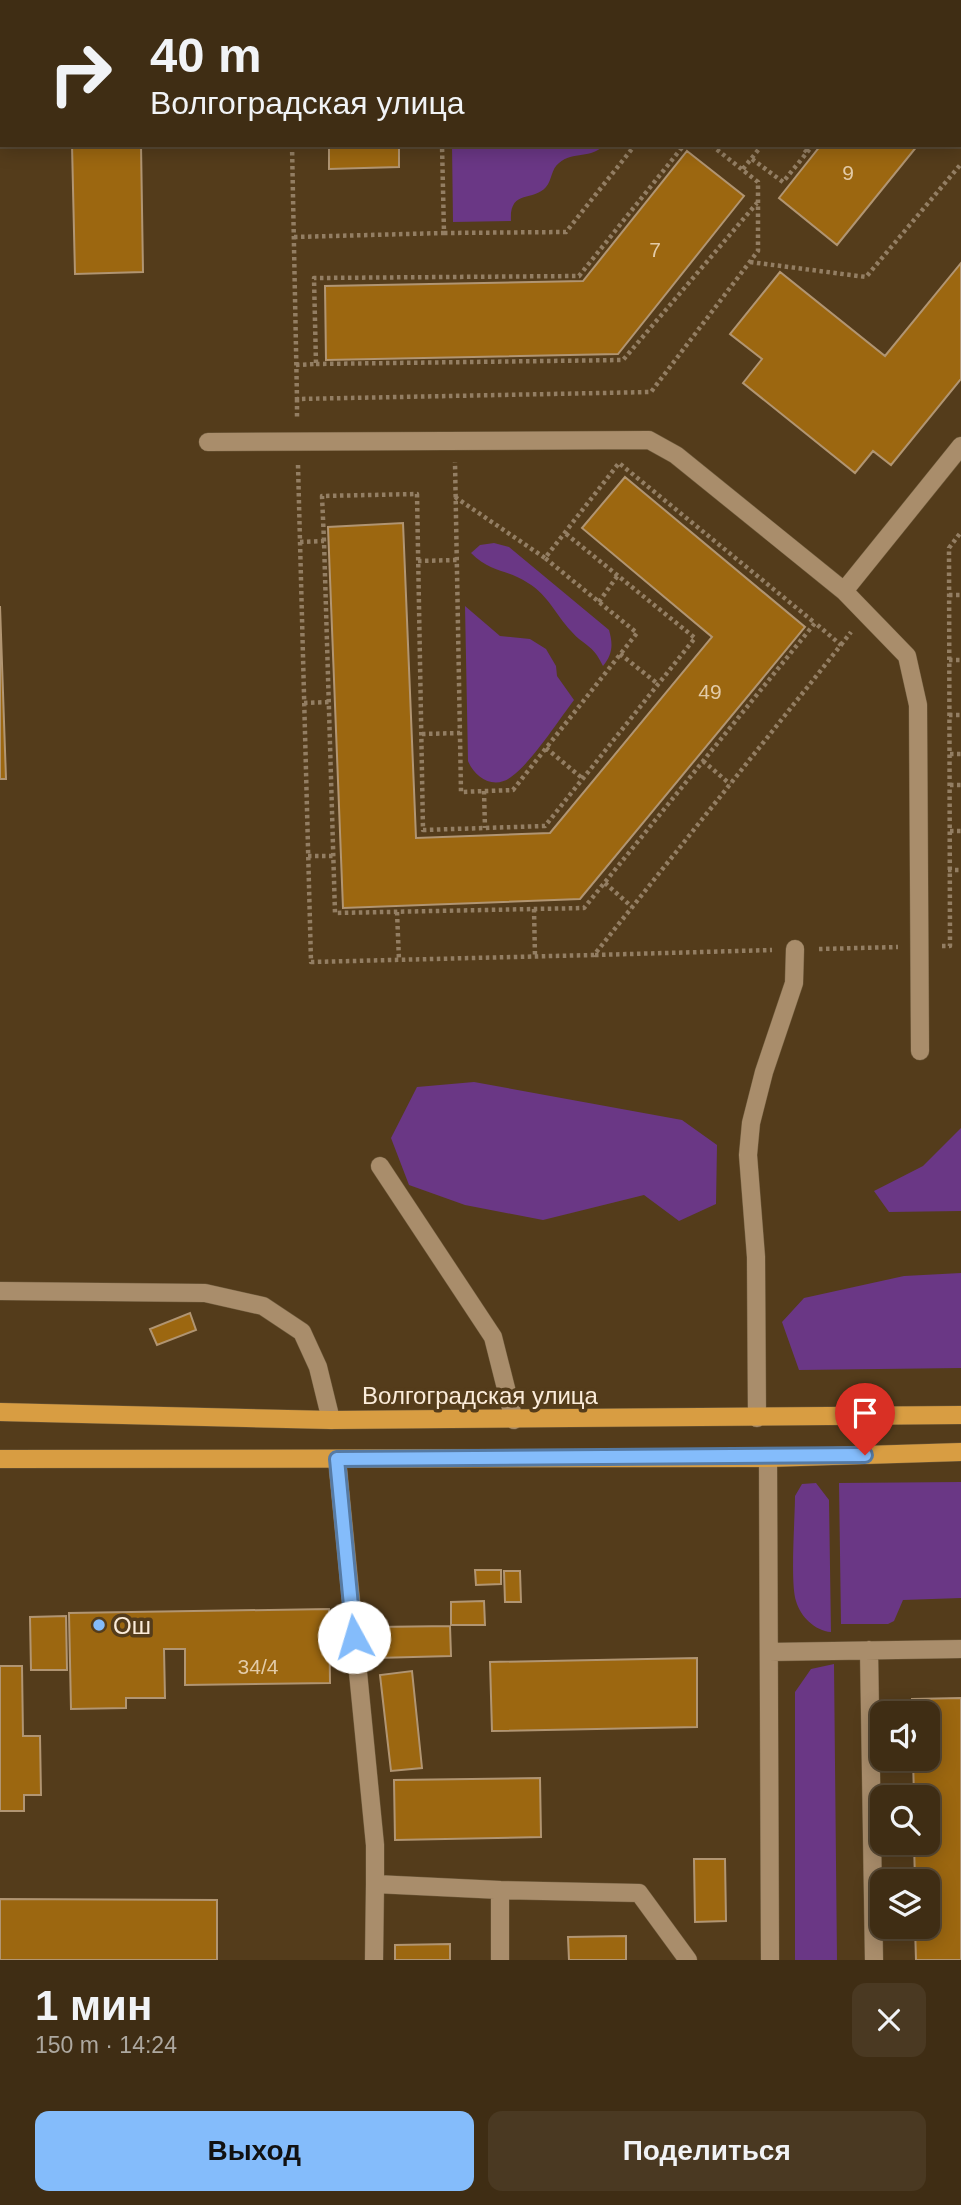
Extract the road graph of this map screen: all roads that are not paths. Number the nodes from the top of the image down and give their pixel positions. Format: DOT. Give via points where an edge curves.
graph roads {
  1 [pos="208,442"];
  2 [pos="961,446"];
  3 [pos="844,591"];
  4 [pos="795,949"];
  5 [pos="920,1051"];
  6 [pos="380,1166"];
  7 [pos="0,1291"];
  8 [pos="0,1412"];
  9 [pos="961,1415"];
  10 [pos="757,1418"];
  11 [pos="331,1420"];
  12 [pos="514,1420"];
  13 [pos="961,1452"];
  14 [pos="768,1458"];
  15 [pos="337,1459"];
  16 [pos="0,1460"];
  17 [pos="961,1649"];
  18 [pos="869,1650"];
  19 [pos="769,1651"];
  20 [pos="374,1884"];
  21 [pos="500,1890"];
  22 [pos="374,1960"];
  23 [pos="500,1960"];
  24 [pos="688,1960"];
  25 [pos="770,1960"];
  26 [pos="874,1960"];
  1 -- 3 [label="street" via="649,440 676,455"];
  2 -- 3 [label="street"];
  3 -- 5 [label="street" via="907,656 918,705"];
  4 -- 10 [label="street" via="794,983 764,1072 748,1155 757,1256"];
  6 -- 12 [label="street" via="493,1337"];
  7 -- 11 [label="street" via="205,1293 264,1306 302,1332 318,1367"];
  8 -- 11 [label="main road, Волгоградская улица"];
  9 -- 10 [label="main road, Волгоградская улица"];
  10 -- 12 [label="main road, Волгоградская улица"];
  11 -- 12 [label="main road, Волгоградская улица"];
  13 -- 14 [label="main road"];
  14 -- 15 [label="main road"];
  14 -- 19 [label="street"];
  15 -- 16 [label="main road"];
  15 -- 20 [label="street" via="375,1844"];
  17 -- 18 [label="street"];
  18 -- 19 [label="street"];
  18 -- 26 [label="street"];
  19 -- 25 [label="street"];
  20 -- 21 [label="street"];
  20 -- 22 [label="street"];
  21 -- 23 [label="street"];
  21 -- 24 [label="street" via="639,1893"];
}
